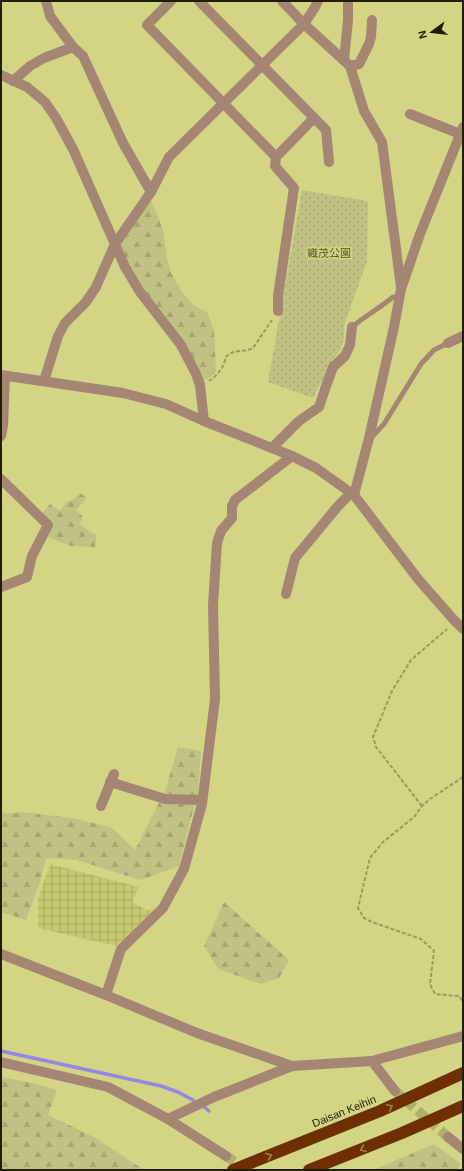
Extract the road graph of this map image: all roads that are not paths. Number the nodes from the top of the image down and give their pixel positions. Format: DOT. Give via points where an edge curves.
graph roads {
  1 [pos="46,1"];
  2 [pos="171,1"];
  3 [pos="199,1"];
  4 [pos="282,1"];
  5 [pos="318,1"];
  6 [pos="348,3"];
  7 [pos="372,20"];
  8 [pos="304,24"];
  9 [pos="73,48"];
  10 [pos="347,63"];
  11 [pos="262,65"];
  12 [pos="1,75"];
  13 [pos="13,81"];
  14 [pos="224,104"];
  15 [pos="410,114"];
  16 [pos="314,118"];
  17 [pos="462,130"];
  18 [pos="276,157"];
  19 [pos="329,162"];
  20 [pos="151,192"];
  21 [pos="115,244"];
  22 [pos="400,293"];
  23 [pos="278,310"];
  24 [pos="352,327"];
  25 [pos="463,336"];
  26 [pos="448,343"];
  27 [pos="3,375"];
  28 [pos="44,381"];
  29 [pos="204,421"];
  30 [pos="1,436"];
  31 [pos="368,442"];
  32 [pos="272,448"];
  33 [pos="292,456"];
  34 [pos="1,479"];
  35 [pos="353,494"];
  36 [pos="1,587"];
  37 [pos="286,594"];
  38 [pos="460,626"];
  39 [pos="202,800"];
  40 [pos="101,806"];
  41 [pos="1,954"];
  42 [pos="106,995"];
  43 [pos="463,1036"];
  44 [pos="372,1061"];
  45 [pos="1,1062"];
  46 [pos="292,1066"];
  47 [pos="463,1073"];
  48 [pos="395,1091"];
  49 [pos="463,1106"];
  50 [pos="168,1119"];
  51 [pos="448,1137"];
  52 [pos="463,1149"];
  53 [pos="226,1156"];
  54 [pos="233,1170"];
  55 [pos="309,1170"];
  1 -- 9 [label="street" via="50,16"];
  2 -- 14 [label="street" via="147,25"];
  3 -- 11 [label="street"];
  4 -- 8 [label="street"];
  5 -- 8 [label="street"];
  6 -- 10 [label="street"];
  7 -- 10 [label="street" via="369,44 359,64"];
  8 -- 10 [label="street"];
  8 -- 11 [label="street"];
  9 -- 13 [label="street" via="44,58"];
  9 -- 20 [label="street" via="83,56 123,143"];
  10 -- 22 [label="street" via="364,111 382,142"];
  11 -- 14 [label="street"];
  11 -- 16 [label="street"];
  12 -- 13 [label="street"];
  13 -- 21 [label="street" via="27,87 45,102 56,118"];
  14 -- 18 [label="street"];
  14 -- 20 [label="street" via="169,158"];
  15 -- 17 [label="street"];
  16 -- 18 [label="street"];
  16 -- 19 [label="street" via="326,130"];
  17 -- 22 [label="street" via="420,234"];
  18 -- 23 [label="street" via="275,166 294,188"];
  20 -- 21 [label="street"];
  21 -- 28 [label="street" via="96,287 86,302 65,323 58,336"];
  21 -- 29 [label="street" via="140,292 180,346 196,374 200,385"];
  22 -- 24 [label="lane"];
  22 -- 31 [label="street"];
  24 -- 32 [label="street" via="350,345 333,367 319,407 299,421"];
  25 -- 26 [label="street"];
  26 -- 31 [label="lane" via="434,350 421,364 384,424"];
  27 -- 28 [label="street"];
  27 -- 30 [label="street"];
  28 -- 29 [label="street" via="124,392 166,404"];
  29 -- 32 [label="street"];
  31 -- 35 [label="street"];
  32 -- 33 [label="street"];
  33 -- 35 [label="street" via="316,468"];
  33 -- 39 [label="street" via="235,500 232,518 221,531 217,543 212,605 215,699"];
  34 -- 36 [label="street" via="48,525 32,556 27,577"];
  35 -- 37 [label="street" via="333,512 296,558"];
  35 -- 38 [label="street" via="418,579"];
  39 -- 40 [label="street" via="165,800 112,778"];
  39 -- 42 [label="street" via="184,869 163,908 121,949"];
  41 -- 42 [label="street"];
  42 -- 46 [label="street" via="197,1033"];
  43 -- 44 [label="street"];
  44 -- 46 [label="street"];
  44 -- 48 [label="street"];
  45 -- 50 [label="street" via="108,1087"];
  46 -- 50 [label="street" via="214,1097"];
  54 -- 47 [label="highway, Daisan Keihin, one-way" via="380,1111"];
  49 -- 55 [label="highway, one-way"];
  50 -- 53 [label="street"];
  51 -- 52 [label="street"];
}
